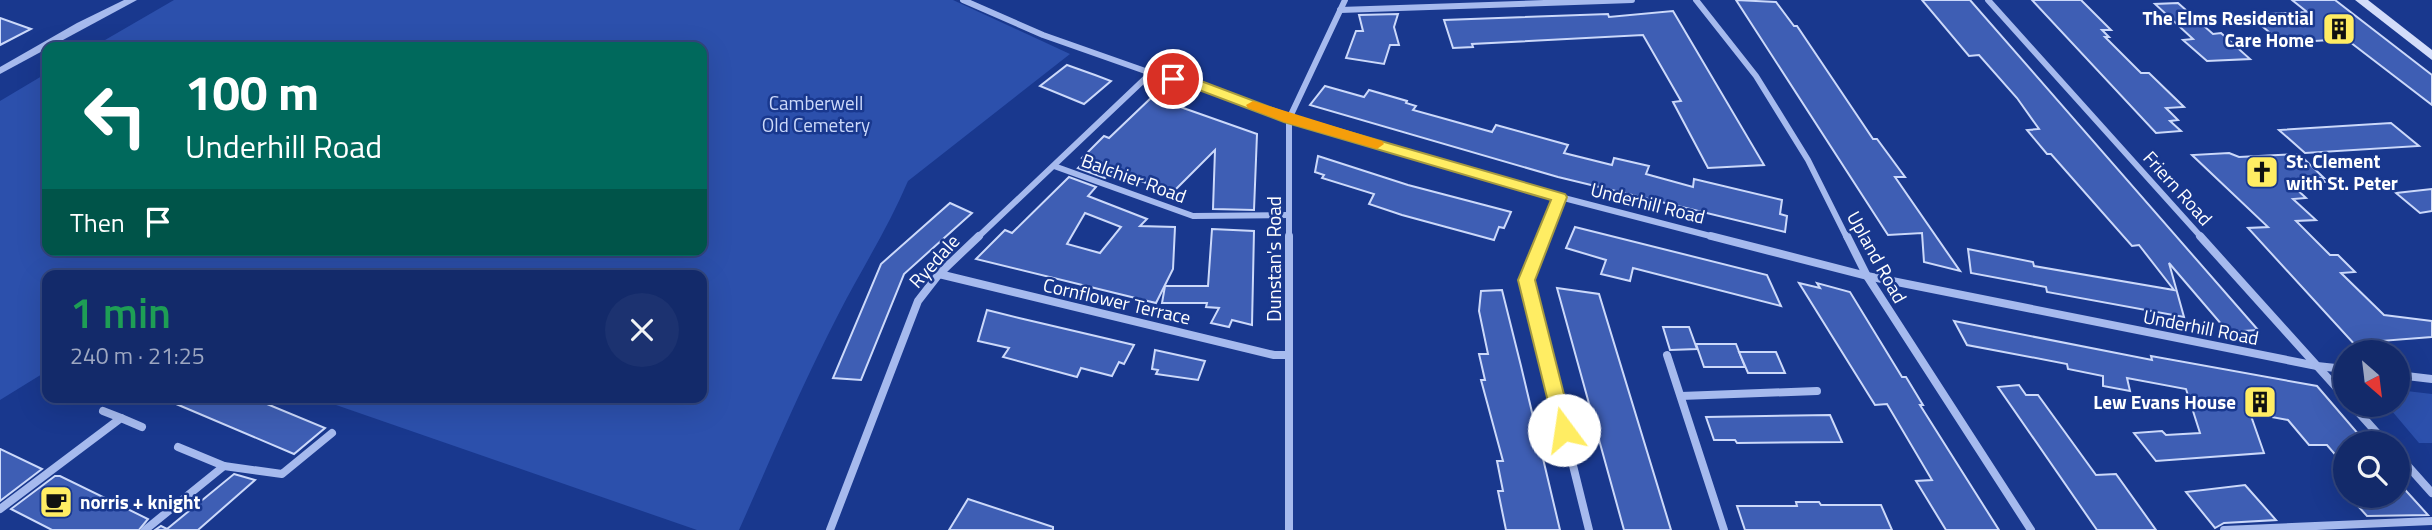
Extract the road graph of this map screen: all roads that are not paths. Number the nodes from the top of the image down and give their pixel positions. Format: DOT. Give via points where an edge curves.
graph roads {
  1 [pos="132,0"];
  2 [pos="1345,0"];
  3 [pos="1632,0"];
  4 [pos="1696,0"];
  5 [pos="1988,0"];
  6 [pos="2361,0"];
  7 [pos="966,1"];
  8 [pos="1340,10"];
  9 [pos="51,42"];
  10 [pos="42,47"];
  11 [pos="2432,56"];
  12 [pos="0,71"];
  13 [pos="1151,73"];
  14 [pos="1289,119"];
  15 [pos="1054,166"];
  16 [pos="1560,197"];
  17 [pos="1289,215"];
  18 [pos="939,274"];
  19 [pos="1867,276"];
  20 [pos="1289,355"];
  21 [pos="1667,355"];
  22 [pos="2317,366"];
  23 [pos="2333,368"];
  24 [pos="2410,376"];
  25 [pos="2432,379"];
  26 [pos="2333,384"];
  27 [pos="1817,391"];
  28 [pos="1681,396"];
  29 [pos="103,411"];
  30 [pos="2363,417"];
  31 [pos="121,418"];
  32 [pos="142,427"];
  33 [pos="2375,431"];
  34 [pos="331,433"];
  35 [pos="178,447"];
  36 [pos="224,466"];
  37 [pos="2410,468"];
  38 [pos="2432,493"];
  39 [pos="0,509"];
  40 [pos="2432,521"];
  41 [pos="145,530"];
  42 [pos="830,530"];
  43 [pos="1289,530"];
  44 [pos="1588,530"];
  45 [pos="1724,530"];
  46 [pos="2031,530"];
  47 [pos="2224,530"];
  1 -- 9 [label="street"];
  2 -- 8 [label="street, Dunstan's Road"];
  3 -- 8 [label="street"];
  4 -- 19 [label="street, Upland Road" via="1756,76 1795,139"];
  5 -- 22 [label="street, Friern Road"];
  6 -- 11 [label="main road"];
  7 -- 13 [label="street, Underhill Road" via="1043,35"];
  8 -- 14 [label="street, Dunstan's Road"];
  10 -- 12 [label="street"];
  13 -- 14 [label="street, Underhill Road" via="1196,84"];
  13 -- 15 [label="street, Ryedale"];
  14 -- 16 [label="street, Underhill Road"];
  14 -- 17 [label="street, Dunstan's Road"];
  15 -- 17 [label="street, Balchier Road" via="1193,216"];
  15 -- 18 [label="street, Ryedale"];
  16 -- 19 [label="street, Underhill Road"];
  16 -- 44 [label="street" via="1527,280"];
  17 -- 20 [label="street, Dunstan's Road"];
  18 -- 20 [label="street, Cornflower Terrace"];
  18 -- 42 [label="street, Ryedale" via="918,301"];
  19 -- 22 [label="street, Underhill Road"];
  19 -- 46 [label="street, Upland Road"];
  20 -- 43 [label="street, Dunstan's Road"];
  21 -- 28 [label="street"];
  22 -- 23 [label="street, Underhill Road"];
  22 -- 26 [label="street, Friern Road"];
  24 -- 25 [label="street"];
  27 -- 28 [label="street"];
  28 -- 45 [label="street"];
  29 -- 31 [label="street"];
  30 -- 33 [label="street"];
  31 -- 32 [label="street"];
  31 -- 39 [label="street"];
  34 -- 36 [label="street" via="282,474"];
  35 -- 36 [label="street"];
  36 -- 41 [label="street"];
  37 -- 38 [label="street"];
  40 -- 47 [label="street"];
}
